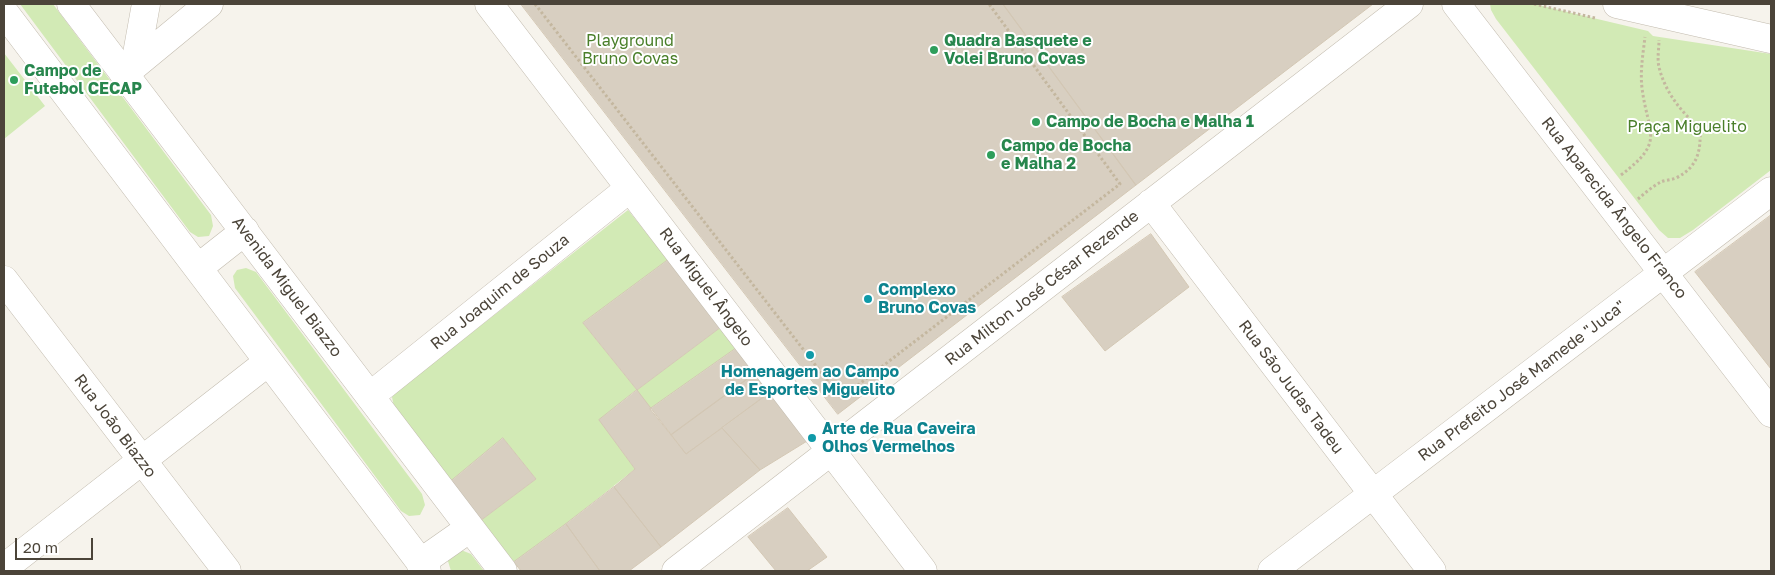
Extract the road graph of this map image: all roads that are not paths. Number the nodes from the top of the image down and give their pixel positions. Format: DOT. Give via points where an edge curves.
graph roads {
  1 [pos="71,4"];
  2 [pos="146,4"];
  3 [pos="209,4"];
  4 [pos="489,4"];
  5 [pos="1409,4"];
  6 [pos="1456,4"];
  7 [pos="1617,4"];
  8 [pos="4,12"];
  9 [pos="1771,39"];
  10 [pos="130,69"];
  11 [pos="630,188"];
  12 [pos="1771,191"];
  13 [pos="1151,204"];
  14 [pos="245,232"];
  15 [pos="198,268"];
  16 [pos="1664,272"];
  17 [pos="4,280"];
  18 [pos="268,362"];
  19 [pos="370,396"];
  20 [pos="1771,413"];
  21 [pos="831,452"];
  22 [pos="142,460"];
  23 [pos="1373,495"];
  24 [pos="470,528"];
  25 [pos="423,567"];
  26 [pos="4,568"];
  27 [pos="226,571"];
  28 [pos="503,571"];
  29 [pos="676,571"];
  30 [pos="923,571"];
  31 [pos="1272,571"];
  32 [pos="1432,571"];
  1 -- 10 [label="street, Avenida Miguel Biazzo"];
  2 -- 10 [label="street"];
  3 -- 10 [label="street"];
  4 -- 11 [label="street, Rua Miguel Ângelo"];
  5 -- 13 [label="street, Rua Milton José César Rezende"];
  6 -- 16 [label="street, Rua Aparecida Ângelo Franco"];
  7 -- 9 [label="street" via="1654,22"];
  8 -- 15 [label="street"];
  10 -- 14 [label="street, Avenida Miguel Biazzo"];
  11 -- 19 [label="street, Rua Joaquim de Souza"];
  11 -- 21 [label="street, Rua Miguel Ângelo"];
  12 -- 16 [label="street, Rua Prefeito José Mamede \"Juca\""];
  13 -- 21 [label="street, Rua Milton José César Rezende"];
  13 -- 23 [label="street, Rua São Judas Tadeu"];
  14 -- 15 [label="street"];
  14 -- 19 [label="street, Avenida Miguel Biazzo"];
  15 -- 18 [label="street"];
  16 -- 20 [label="street, Rua Aparecida Ângelo Franco"];
  16 -- 23 [label="street, Rua Prefeito José Mamede \"Juca\""];
  17 -- 22 [label="street, Rua João Biazzo"];
  18 -- 22 [label="street"];
  18 -- 25 [label="street"];
  19 -- 24 [label="street, Avenida Miguel Biazzo"];
  21 -- 29 [label="street, Rua Milton José César Rezende"];
  21 -- 30 [label="street, Rua Miguel Ângelo"];
  22 -- 26 [label="street"];
  22 -- 27 [label="street, Rua João Biazzo"];
  23 -- 31 [label="street, Rua Prefeito José Mamede \"Juca\""];
  23 -- 32 [label="street, Rua São Judas Tadeu"];
  24 -- 25 [label="street"];
  24 -- 28 [label="street, Avenida Miguel Biazzo"];
}
